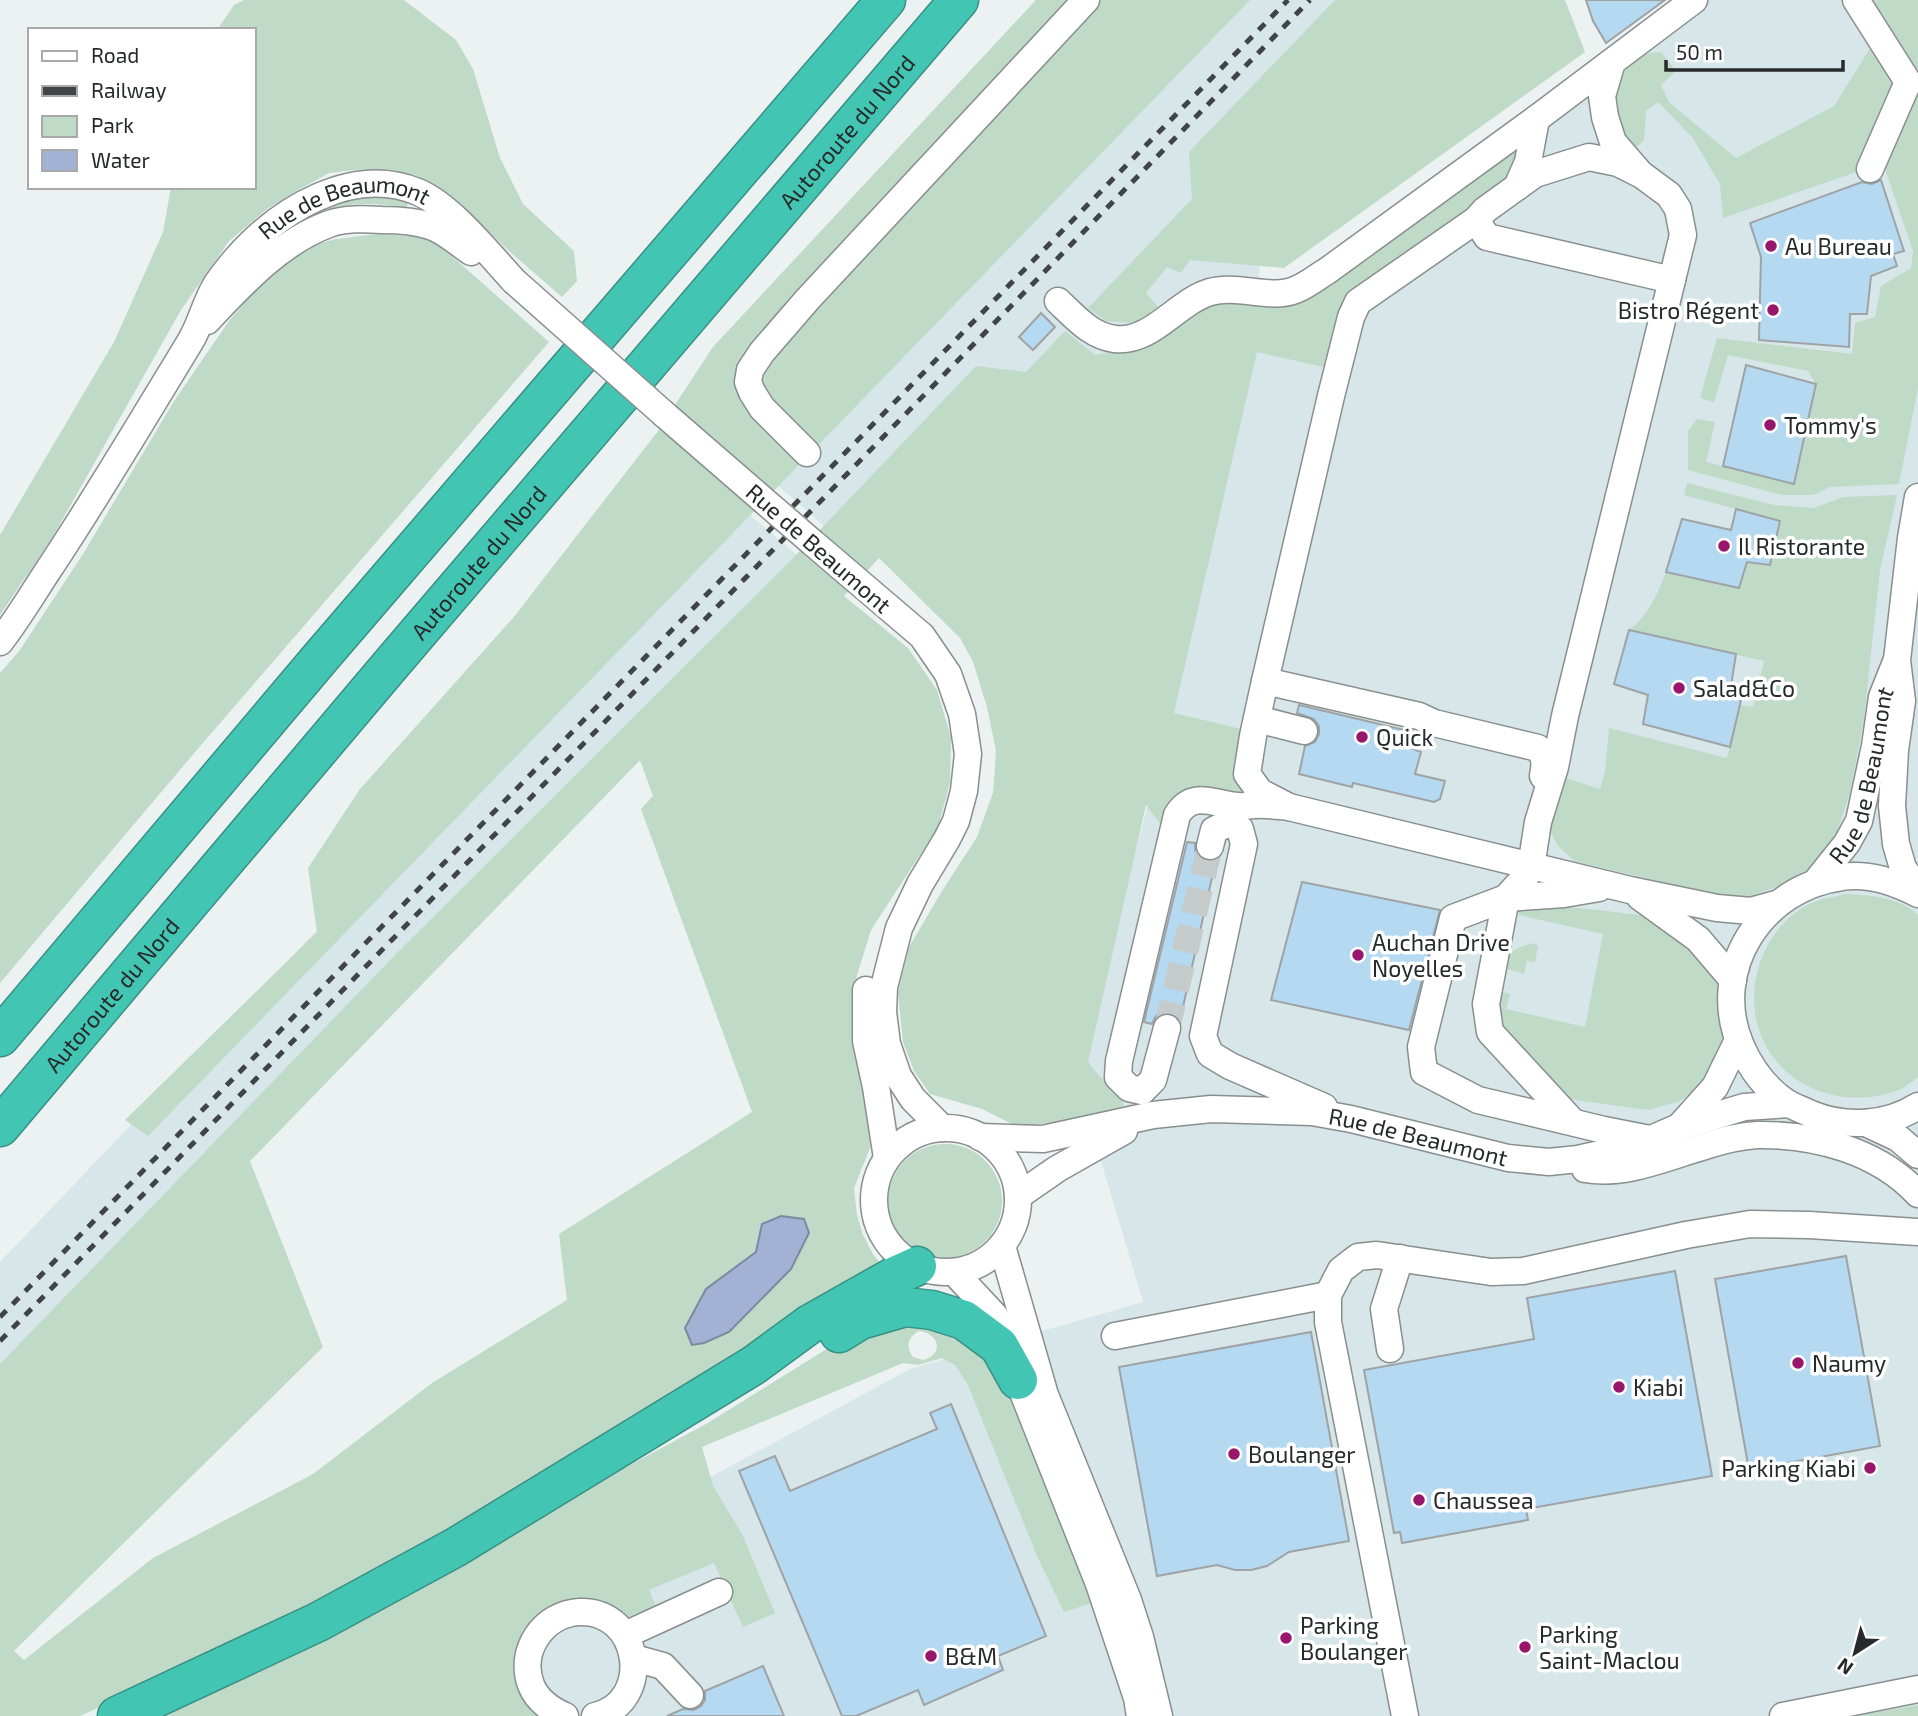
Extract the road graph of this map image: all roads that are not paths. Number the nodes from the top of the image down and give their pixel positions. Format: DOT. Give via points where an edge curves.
graph roads {
  1 [pos="886,0"];
  2 [pos="959,0"];
  3 [pos="1086,0"];
  4 [pos="1694,0"];
  5 [pos="1856,0"];
  6 [pos="1612,62"];
  7 [pos="1536,119"];
  8 [pos="1870,169"];
  9 [pos="1642,175"];
  10 [pos="1517,187"];
  11 [pos="1475,220"];
  12 [pos="1672,280"];
  13 [pos="514,281"];
  14 [pos="1059,301"];
  15 [pos="196,332"];
  16 [pos="807,453"];
  17 [pos="1918,497"];
  18 [pos="1912,577"];
  19 [pos="0,642"];
  20 [pos="1897,660"];
  21 [pos="1265,681"];
  22 [pos="1257,719"];
  23 [pos="1304,731"];
  24 [pos="1550,783"];
  25 [pos="1289,807"];
  26 [pos="1538,822"];
  27 [pos="1210,846"];
  28 [pos="1531,867"];
  29 [pos="1815,883"];
  30 [pos="920,884"];
  31 [pos="1611,886"];
  32 [pos="1918,889"];
  33 [pos="1918,894"];
  34 [pos="1506,898"];
  35 [pos="1776,904"];
  36 [pos="1733,980"];
  37 [pos="1167,1028"];
  38 [pos="0,1037"];
  39 [pos="1738,1040"];
  40 [pos="1789,1104"];
  41 [pos="1918,1106"];
  42 [pos="1153,1115"];
  43 [pos="1351,1119"];
  44 [pos="1572,1121"];
  45 [pos="1867,1123"];
  46 [pos="0,1127"];
  47 [pos="1679,1127"];
  48 [pos="942,1128"];
  49 [pos="981,1137"];
  50 [pos="1651,1139"];
  51 [pos="1918,1155"];
  52 [pos="887,1158"];
  53 [pos="1549,1162"];
  54 [pos="1918,1194"];
  55 [pos="1018,1196"];
  56 [pos="1918,1232"];
  57 [pos="1002,1246"];
  58 [pos="1400,1258"];
  59 [pos="917,1266"];
  60 [pos="954,1272"];
  61 [pos="1328,1294"];
  62 [pos="1115,1336"];
  63 [pos="1390,1349"];
  64 [pos="754,1365"];
  65 [pos="1018,1380"];
  66 [pos="719,1592"];
  67 [pos="1129,1640"];
  68 [pos="630,1647"];
  69 [pos="1918,1689"];
  70 [pos="690,1695"];
  71 [pos="606,1714"];
  72 [pos="117,1716"];
  73 [pos="565,1716"];
  74 [pos="1140,1716"];
  75 [pos="1159,1716"];
  76 [pos="1405,1716"];
  77 [pos="1783,1716"];
  1 -- 38 [label="highway"];
  2 -- 46 [label="highway, Autoroute du Nord"];
  3 -- 16 [label="street" via="807,300 750,370 748,382 762,408"];
  4 -- 6 [label="street"];
  5 -- 8 [label="street" via="1908,82"];
  6 -- 7 [label="street"];
  6 -- 9 [label="street" via="1602,96 1605,117 1613,142"];
  7 -- 10 [label="street" via="1528,162"];
  7 -- 14 [label="street" via="1294,291 1226,289 1208,293 1133,338 1118,339 1102,337 1086,327"];
  9 -- 10 [label="street" via="1618,163 1589,157 1535,174"];
  9 -- 12 [label="street" via="1669,195 1678,209 1683,235"];
  10 -- 11 [label="street"];
  11 -- 12 [label="street" via="1487,237"];
  11 -- 21 [label="street" via="1358,302 1351,317"];
  12 -- 24 [label="street"];
  13 -- 15 [label="street, Rue de Beaumont" via="432,226 401,220 331,223 284,249 248,278"];
  13 -- 15 [label="street, Rue de Beaumont" via="439,204 388,183 355,185 323,194 262,233 216,286"];
  13 -- 30 [label="street, Rue de Beaumont, bridge" via="922,636 948,674 962,713 968,754 964,791 956,821"];
  15 -- 19 [label="street, Rue de Beaumont"];
  17 -- 18 [label="street, Rue de Beaumont"];
  18 -- 20 [label="street, Rue de Beaumont"];
  20 -- 29 [label="street, Rue de Beaumont" via="1882,696 1859,821"];
  20 -- 32 [label="street, Rue de Beaumont" via="1902,701 1892,806 1903,868"];
  21 -- 22 [label="street"];
  21 -- 24 [label="street" via="1538,748 1545,764 1543,776"];
  22 -- 23 [label="street"];
  22 -- 25 [label="street" via="1248,774 1260,792"];
  24 -- 26 [label="street"];
  25 -- 28 [label="street"];
  25 -- 37 [label="street" via="1194,801 1183,806 1177,816 1119,1062 1118,1077 1129,1088 1142,1091 1153,1080"];
  26 -- 28 [label="street"];
  26 -- 31 [label="street" via="1554,852 1569,867"];
  27 -- 43 [label="street" via="1214,830 1229,823 1240,829 1244,844 1203,1036 1210,1055"];
  28 -- 31 [label="street"];
  28 -- 34 [label="street"];
  29 -- 33 [label="street" via="1872,877"];
  29 -- 35 [label="street"];
  30 -- 48 [label="street, Rue de Beaumont" via="900,928 884,987 883,1012 898,1076"];
  30 -- 52 [label="street, Rue de Beaumont" via="887,922 866,990 866,1041"];
  31 -- 34 [label="street"];
  31 -- 35 [label="street" via="1717,908 1751,911"];
  31 -- 36 [label="street" via="1666,915 1698,939"];
  34 -- 44 [label="street" via="1486,1004 1490,1032"];
  34 -- 44 [label="street" via="1453,918 1422,1047 1424,1072 1478,1100"];
  35 -- 36 [label="street" via="1748,938"];
  36 -- 39 [label="street"];
  39 -- 40 [label="street" via="1758,1076"];
  39 -- 47 [label="street, Rue de Beaumont" via="1715,1087"];
  40 -- 45 [label="street" via="1826,1120"];
  40 -- 47 [label="street, Rue de Beaumont" via="1744,1107"];
  41 -- 45 [label="street"];
  42 -- 43 [label="street, Rue de Beaumont" via="1212,1109 1312,1112"];
  42 -- 49 [label="street, Rue de Beaumont" via="1044,1139"];
  42 -- 55 [label="street, Rue de Beaumont"];
  43 -- 53 [label="street, Rue de Beaumont" via="1508,1158"];
  44 -- 50 [label="street"];
  45 -- 51 [label="street" via="1898,1138"];
  47 -- 50 [label="street, Rue de Beaumont"];
  48 -- 49 [label="street"];
  48 -- 52 [label="street" via="911,1137"];
  49 -- 55 [label="street" via="1007,1162"];
  50 -- 53 [label="street, Rue de Beaumont" via="1619,1150"];
  52 -- 59 [label="street" via="878,1174 874,1210 888,1244"];
  53 -- 54 [label="street" via="1598,1171 1646,1165 1755,1135 1800,1138 1841,1147 1886,1167"];
  55 -- 57 [label="street" via="1015,1223"];
  56 -- 58 [label="street" via="1750,1224 1523,1271 1491,1272"];
  57 -- 60 [label="street" via="980,1264"];
  57 -- 67 [label="street" via="1045,1395 1125,1591"];
  58 -- 61 [label="street" via="1358,1257 1340,1270"];
  58 -- 63 [label="street" via="1384,1310"];
  59 -- 60 [label="street"];
  59 -- 64 [label="highway" via="810,1324"];
  60 -- 65 [label="street" via="995,1316 1012,1348"];
  61 -- 62 [label="street"];
  61 -- 76 [label="street" via="1328,1322"];
  64 -- 65 [label="highway" via="793,1362 860,1320 905,1307 964,1320 999,1346"];
  64 -- 72 [label="highway" via="456,1548 318,1622"];
  65 -- 67 [label="street" via="1098,1584 1112,1587 1130,1630"];
  66 -- 68 [label="street"];
  67 -- 74 [label="street"];
  67 -- 75 [label="street"];
  68 -- 70 [label="street" via="663,1666"];
  68 -- 71 [label="street" via="634,1672 629,1689"];
  68 -- 73 [label="street" via="614,1623 598,1615 564,1614 549,1622 529,1650 527,1667 540,1699"];
  69 -- 77 [label="street"];
}
